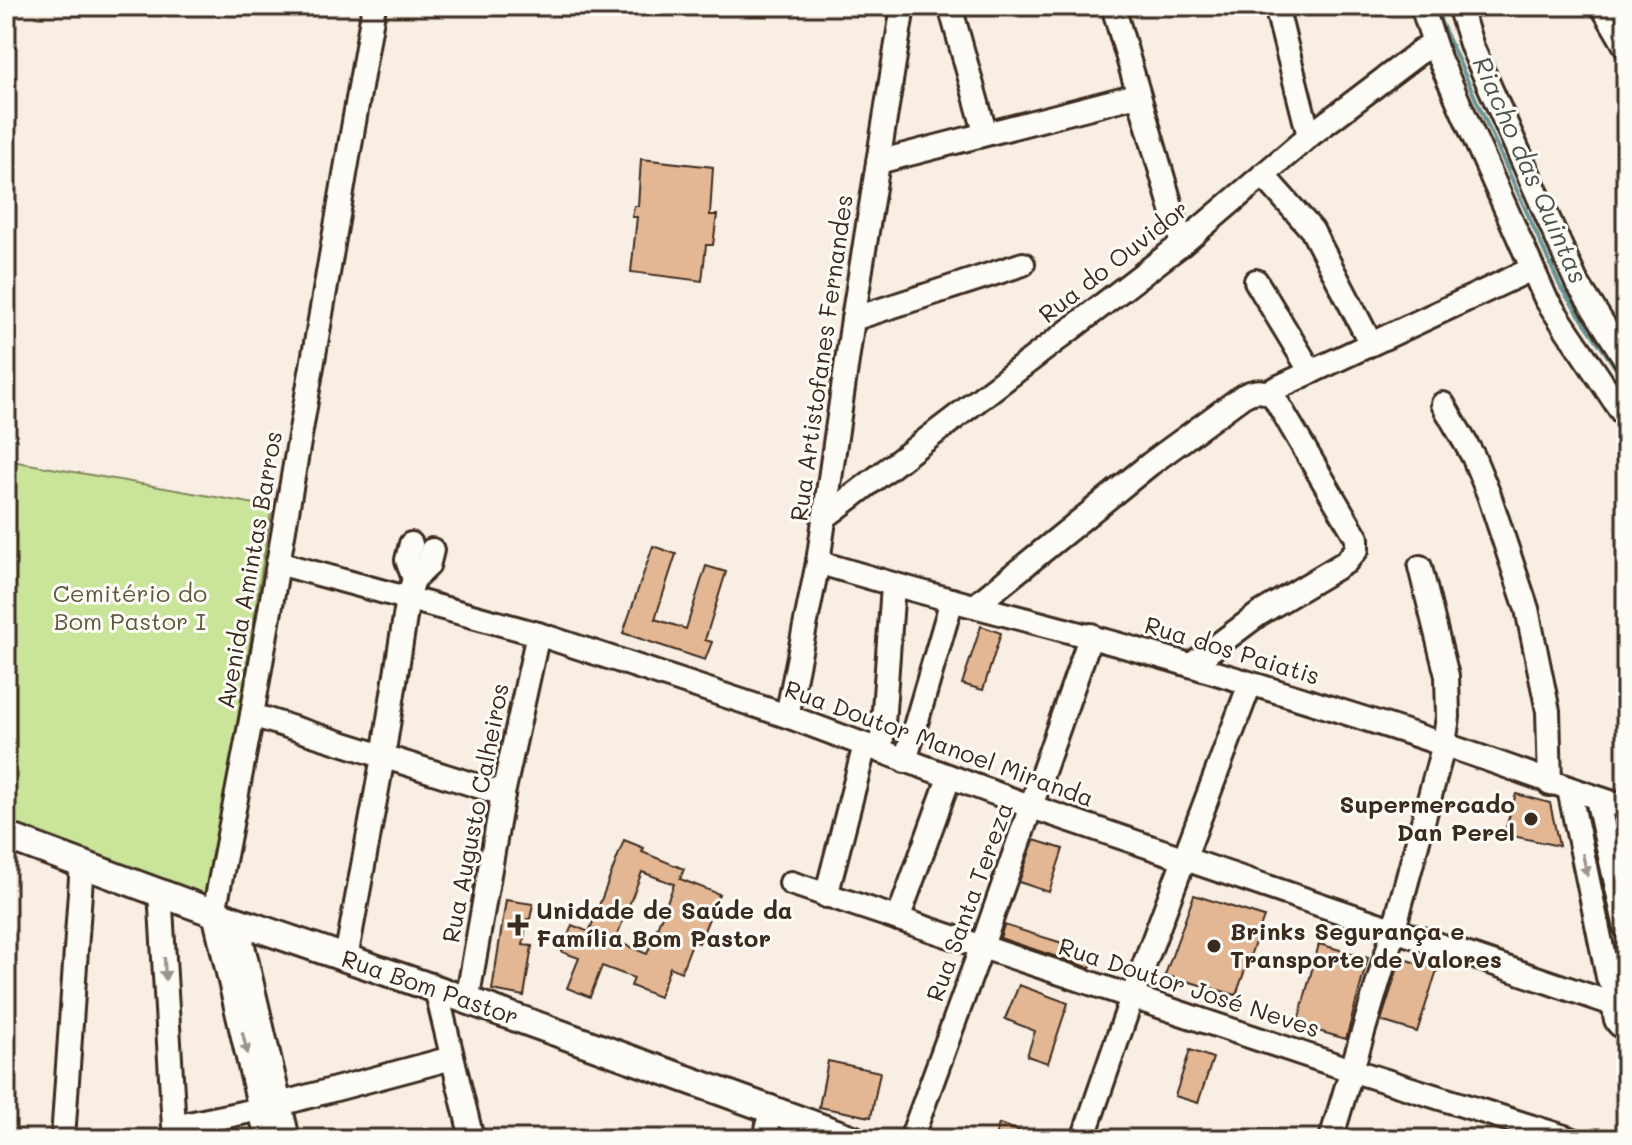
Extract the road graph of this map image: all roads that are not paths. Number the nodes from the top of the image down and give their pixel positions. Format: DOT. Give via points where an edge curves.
graph roads {
  1 [pos="374,6"];
  2 [pos="903,6"];
  3 [pos="950,6"];
  4 [pos="1113,6"];
  5 [pos="1276,6"];
  6 [pos="1422,6"];
  7 [pos="1459,6"];
  8 [pos="1602,6"];
  9 [pos="1626,47"];
  10 [pos="1470,48"];
  11 [pos="1439,52"];
  12 [pos="1137,95"];
  13 [pos="985,132"];
  14 [pos="1309,136"];
  15 [pos="878,162"];
  16 [pos="1263,175"];
  17 [pos="1182,244"];
  18 [pos="1023,264"];
  19 [pos="1532,269"];
  20 [pos="1256,281"];
  21 [pos="853,319"];
  22 [pos="1608,338"];
  23 [pos="1370,342"];
  24 [pos="1584,354"];
  25 [pos="1626,360"];
  26 [pos="1311,372"];
  27 [pos="1264,391"];
  28 [pos="1443,404"];
  29 [pos="1626,418"];
  30 [pos="824,518"];
  31 [pos="421,547"];
  32 [pos="818,562"];
  33 [pos="278,563"];
  34 [pos="1420,567"];
  35 [pos="893,586"];
  36 [pos="411,589"];
  37 [pos="952,600"];
  38 [pos="976,605"];
  39 [pos="538,634"];
  40 [pos="1091,635"];
  41 [pos="1191,665"];
  42 [pos="1250,684"];
  43 [pos="252,715"];
  44 [pos="787,716"];
  45 [pos="1444,744"];
  46 [pos="873,748"];
  47 [pos="383,757"];
  48 [pos="905,761"];
  49 [pos="949,778"];
  50 [pos="1559,786"];
  51 [pos="503,794"];
  52 [pos="1597,798"];
  53 [pos="1032,807"];
  54 [pos="1626,807"];
  55 [pos="6,836"];
  56 [pos="1184,859"];
  57 [pos="82,863"];
  58 [pos="791,883"];
  59 [pos="160,891"];
  60 [pos="826,896"];
  61 [pos="225,916"];
  62 [pos="898,919"];
  63 [pos="1626,928"];
  64 [pos="1394,929"];
  65 [pos="982,946"];
  66 [pos="346,958"];
  67 [pos="436,989"];
  68 [pos="1132,997"];
  69 [pos="467,1001"];
  70 [pos="1621,1012"];
  71 [pos="1626,1050"];
  72 [pos="452,1058"];
  73 [pos="1351,1070"];
  74 [pos="271,1106"];
  75 [pos="770,1107"];
  76 [pos="63,1139"];
  77 [pos="267,1139"];
  78 [pos="288,1139"];
  79 [pos="472,1139"];
  80 [pos="766,1139"];
  81 [pos="853,1139"];
  82 [pos="911,1139"];
  83 [pos="1083,1139"];
  84 [pos="1331,1139"];
  85 [pos="1571,1139"];
  1 -- 33 [label="street, Avenida Amintas Barros"];
  2 -- 15 [label="street, Rua Artistofanes Fernandes"];
  3 -- 13 [label="street"];
  4 -- 12 [label="street"];
  5 -- 14 [label="street"];
  6 -- 11 [label="street"];
  7 -- 10 [label="street"];
  8 -- 9 [label="street"];
  10 -- 11 [label="street, Rua do Ouvidor"];
  10 -- 22 [label="street" via="1576,281"];
  11 -- 14 [label="street, Rua do Ouvidor"];
  11 -- 19 [label="street"];
  12 -- 13 [label="street"];
  12 -- 17 [label="street"];
  13 -- 15 [label="street"];
  14 -- 16 [label="street, Rua do Ouvidor"];
  15 -- 21 [label="street, Rua Artistofanes Fernandes"];
  16 -- 17 [label="street, Rua do Ouvidor"];
  16 -- 23 [label="street" via="1312,230"];
  17 -- 30 [label="street, Rua do Ouvidor"];
  18 -- 21 [label="street"];
  19 -- 23 [label="street"];
  19 -- 24 [label="street"];
  20 -- 26 [label="street"];
  21 -- 30 [label="street, Rua Artistofanes Fernandes"];
  22 -- 24 [label="street"];
  22 -- 25 [label="street"];
  23 -- 26 [label="street"];
  24 -- 29 [label="street"];
  26 -- 27 [label="street"];
  27 -- 38 [label="street" via="1243,396 1150,464"];
  27 -- 41 [label="street" via="1274,397 1357,538 1357,549 1346,562 1259,614"];
  28 -- 50 [label="street" via="1478,469 1527,609"];
  30 -- 32 [label="street, Rua Artistofanes Fernandes"];
  31 -- 36 [label="street" via="428,566"];
  32 -- 35 [label="street, Rua dos Paiatis"];
  32 -- 44 [label="street, Rua Artistofanes Fernandes"];
  33 -- 36 [label="street, Rua Doutor Manoel Miranda"];
  33 -- 43 [label="street, Avenida Amintas Barros"];
  34 -- 45 [label="street" via="1447,676"];
  35 -- 37 [label="street, Rua dos Paiatis"];
  35 -- 46 [label="street"];
  36 -- 39 [label="street, Rua Doutor Manoel Miranda"];
  36 -- 47 [label="street"];
  37 -- 38 [label="street, Rua dos Paiatis"];
  37 -- 48 [label="street"];
  38 -- 40 [label="street, Rua dos Paiatis"];
  39 -- 44 [label="street, Rua Doutor Manoel Miranda"];
  39 -- 51 [label="street, Rua Augusto Calheiros"];
  40 -- 41 [label="street, Rua dos Paiatis"];
  40 -- 53 [label="street, Rua Santa Tereza"];
  41 -- 42 [label="street, Rua dos Paiatis"];
  42 -- 45 [label="street, Rua dos Paiatis"];
  42 -- 56 [label="street"];
  43 -- 47 [label="street"];
  43 -- 61 [label="street, Avenida Amintas Barros"];
  44 -- 46 [label="street, Rua Doutor Manoel Miranda"];
  45 -- 50 [label="street, Rua dos Paiatis"];
  45 -- 64 [label="street"];
  46 -- 48 [label="street, Rua Doutor Manoel Miranda"];
  46 -- 60 [label="street"];
  47 -- 51 [label="street"];
  47 -- 66 [label="street"];
  48 -- 49 [label="street, Rua Doutor Manoel Miranda"];
  49 -- 53 [label="street, Rua Doutor Manoel Miranda"];
  49 -- 62 [label="street"];
  50 -- 52 [label="street, Rua dos Paiatis"];
  50 -- 70 [label="street, one-way"];
  51 -- 69 [label="street, Rua Augusto Calheiros"];
  52 -- 54 [label="street, Rua dos Paiatis"];
  52 -- 63 [label="street"];
  53 -- 56 [label="street, Rua Doutor Manoel Miranda"];
  53 -- 65 [label="street, Rua Santa Tereza"];
  55 -- 57 [label="main road, Rua Bom Pastor"];
  56 -- 64 [label="street, Rua Doutor Manoel Miranda"];
  56 -- 68 [label="street"];
  57 -- 59 [label="main road, Rua Bom Pastor"];
  57 -- 76 [label="street"];
  58 -- 60 [label="street, Rua Doutor José Neves"];
  59 -- 61 [label="main road, Rua Bom Pastor"];
  59 -- 74 [label="street, one-way" via="174,1127"];
  60 -- 62 [label="street, Rua Doutor José Neves"];
  61 -- 66 [label="main road, Rua Bom Pastor"];
  61 -- 74 [label="street, Avenida Amintas Barros"];
  62 -- 65 [label="street, Rua Doutor José Neves"];
  64 -- 70 [label="street, Rua Doutor Manoel Miranda" via="1577,991"];
  64 -- 73 [label="street"];
  65 -- 68 [label="street, Rua Doutor José Neves"];
  65 -- 82 [label="street, Rua Santa Tereza"];
  66 -- 67 [label="main road, Rua Bom Pastor"];
  67 -- 69 [label="main road, Rua Bom Pastor"];
  67 -- 72 [label="street"];
  68 -- 73 [label="street, Rua Doutor José Neves"];
  68 -- 83 [label="street"];
  69 -- 75 [label="main road, Rua Bom Pastor"];
  70 -- 71 [label="main road"];
  72 -- 74 [label="street"];
  72 -- 79 [label="street"];
  73 -- 84 [label="street"];
  73 -- 85 [label="street, Rua Doutor José Neves"];
  74 -- 77 [label="street, Avenida Amintas Barros"];
  74 -- 78 [label="street, Avenida Amintas Barros"];
  75 -- 80 [label="street"];
  75 -- 81 [label="main road, Rua Bom Pastor"];
}
